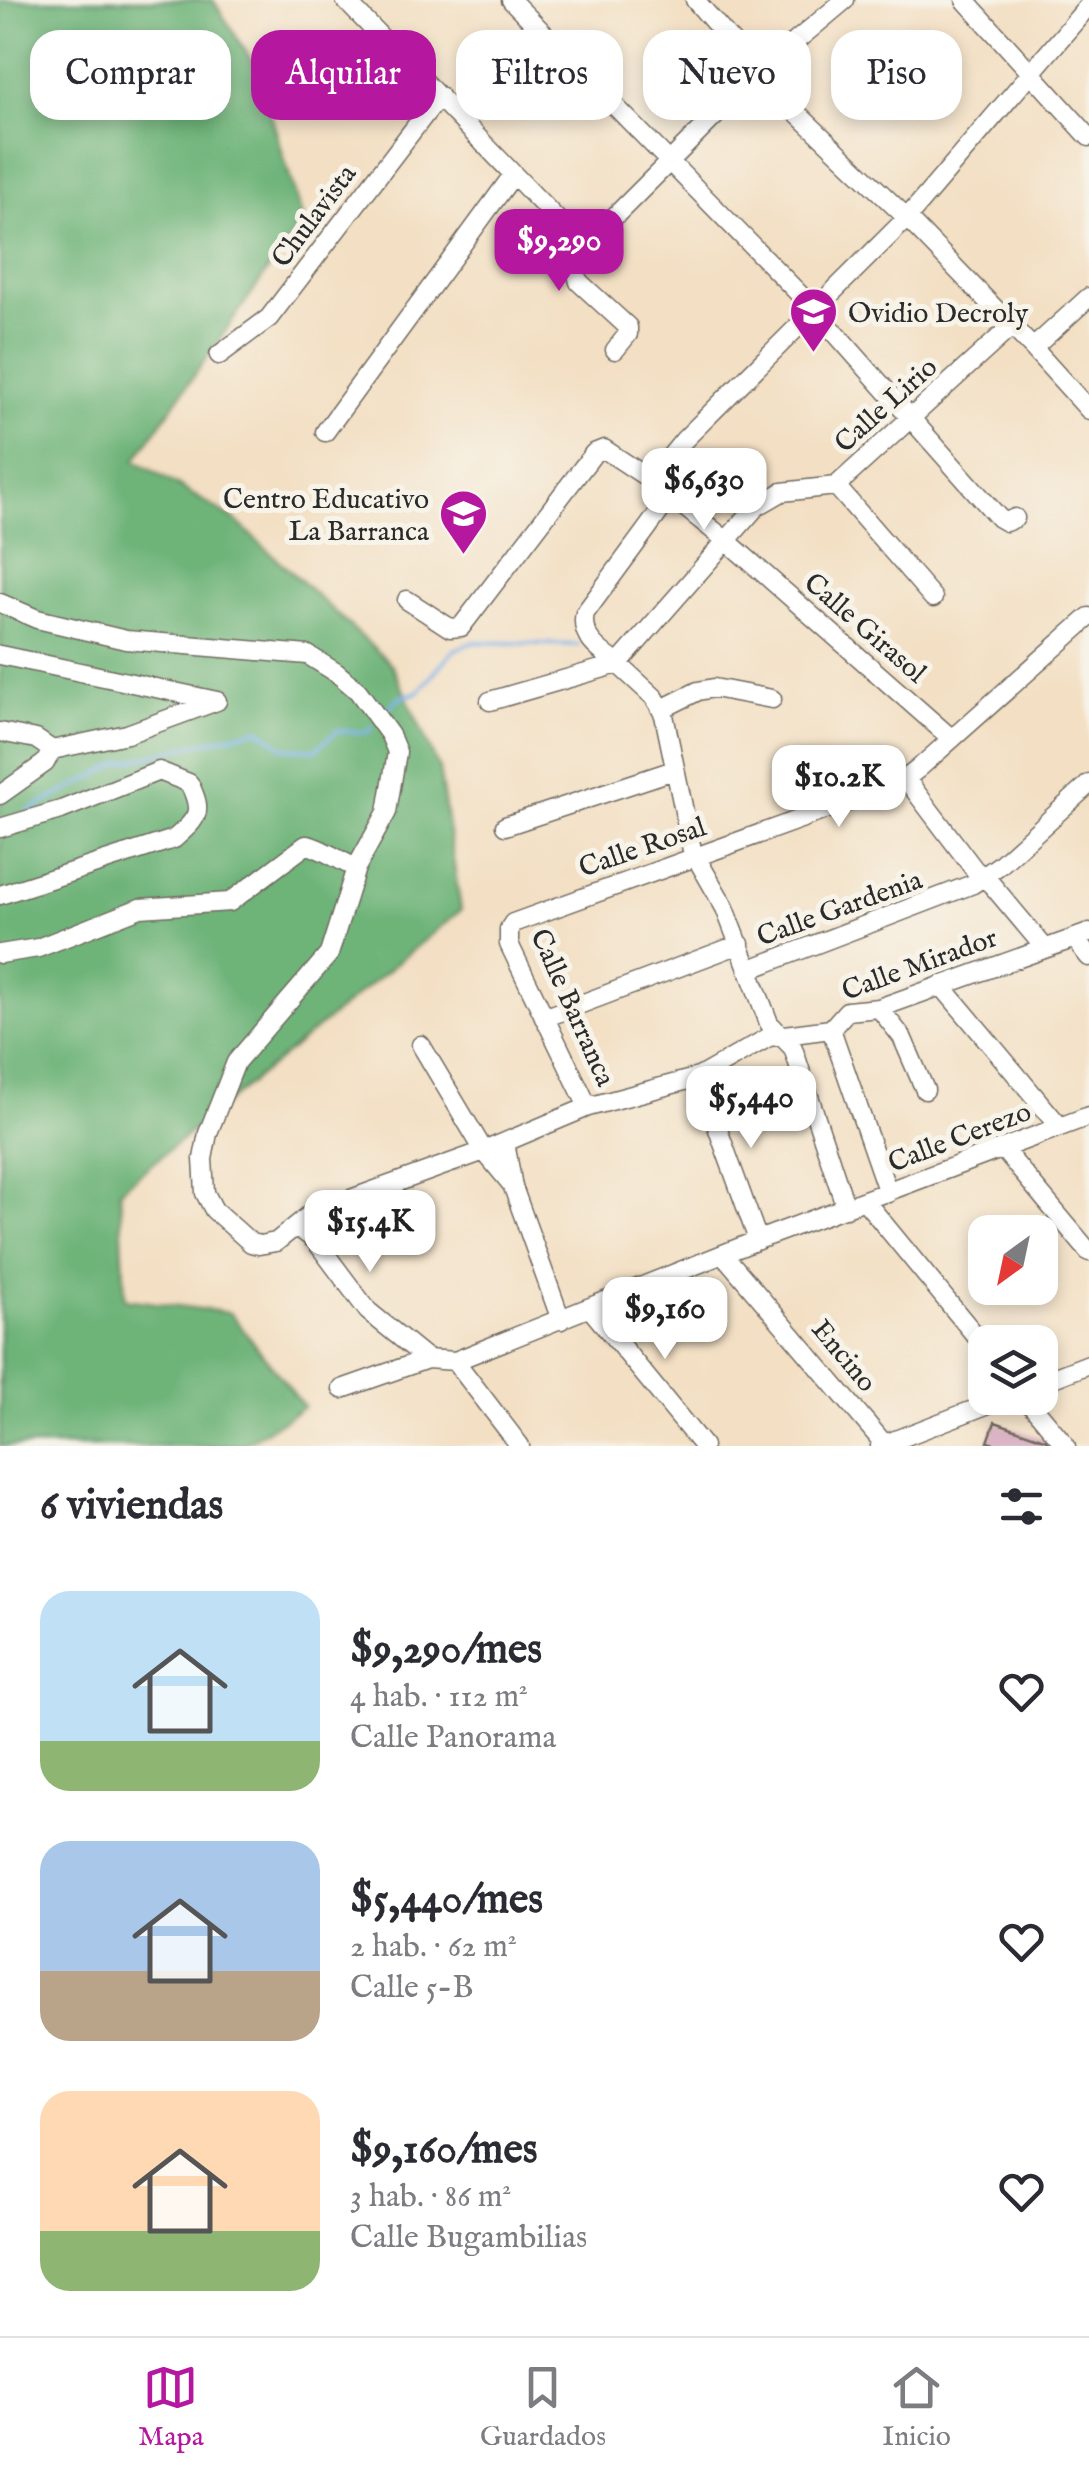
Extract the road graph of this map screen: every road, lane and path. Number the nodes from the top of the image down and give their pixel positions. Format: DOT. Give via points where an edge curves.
graph roads {
  1 [pos="345,0"];
  2 [pos="511,0"];
  3 [pos="695,0"];
  4 [pos="845,0"];
  5 [pos="965,0"];
  6 [pos="1089,5"];
  7 [pos="721,30"];
  8 [pos="809,30"];
  9 [pos="1031,74"];
  10 [pos="439,96"];
  11 [pos="711,120"];
  12 [pos="807,120"];
  13 [pos="1089,136"];
  14 [pos="668,163"];
  15 [pos="512,175"];
  16 [pos="907,218"];
  17 [pos="584,244"];
  18 [pos="1089,296"];
  19 [pos="815,310"];
  20 [pos="1012,326"];
  21 [pos="1033,348"];
  22 [pos="615,350"];
  23 [pos="220,354"];
  24 [pos="1089,410"];
  25 [pos="912,418"];
  26 [pos="325,432"];
  27 [pos="651,480"];
  28 [pos="836,486"];
  29 [pos="671,496"];
  30 [pos="1015,518"];
  31 [pos="728,542"];
  32 [pos="0,587"];
  33 [pos="932,598"];
  34 [pos="406,600"];
  35 [pos="7,607"];
  36 [pos="1089,617"];
  37 [pos="0,655"];
  38 [pos="621,667"];
  39 [pos="772,698"];
  40 [pos="490,702"];
  41 [pos="662,709"];
  42 [pos="0,732"];
  43 [pos="952,739"];
  44 [pos="52,750"];
  45 [pos="674,770"];
  46 [pos="906,779"];
  47 [pos="1089,784"];
  48 [pos="0,795"];
  49 [pos="505,826"];
  50 [pos="0,828"];
  51 [pos="696,857"];
  52 [pos="356,868"];
  53 [pos="983,877"];
  54 [pos="0,895"];
  55 [pos="508,929"];
  56 [pos="1082,936"];
  57 [pos="740,944"];
  58 [pos="1044,947"];
  59 [pos="0,954"];
  60 [pos="1089,957"];
  61 [pos="748,970"];
  62 [pos="941,985"];
  63 [pos="879,1008"];
  64 [pos="544,1018"];
  65 [pos="831,1029"];
  66 [pos="779,1035"];
  67 [pos="422,1045"];
  68 [pos="699,1077"];
  69 [pos="925,1090"];
  70 [pos="588,1107"];
  71 [pos="1089,1116"];
  72 [pos="1060,1127"];
  73 [pos="506,1142"];
  74 [pos="1002,1148"];
  75 [pos="484,1151"];
  76 [pos="513,1187"];
  77 [pos="888,1193"];
  78 [pos="865,1201"];
  79 [pos="846,1208"];
  80 [pos="297,1226"];
  81 [pos="758,1240"];
  82 [pos="1089,1252"];
  83 [pos="723,1254"];
  84 [pos="590,1308"];
  85 [pos="561,1320"];
  86 [pos="968,1326"];
  87 [pos="428,1360"];
  88 [pos="455,1361"];
  89 [pos="1089,1364"];
  90 [pos="1058,1376"];
  91 [pos="342,1388"];
  92 [pos="968,1412"];
  93 [pos="1040,1415"];
  94 [pos="884,1445"];
  95 [pos="520,1446"];
  96 [pos="703,1446"];
  97 [pos="1066,1446"];
  1 -- 10 [label="street"];
  2 -- 14 [label="street"];
  3 -- 7 [label="street"];
  4 -- 8 [label="street"];
  5 -- 9 [label="street"];
  6 -- 9 [label="street"];
  9 -- 13 [label="street"];
  9 -- 16 [label="street"];
  10 -- 15 [label="street"];
  10 -- 23 [label="street, Chulavista" via="269,318"];
  11 -- 14 [label="street"];
  12 -- 16 [label="street"];
  14 -- 17 [label="street"];
  14 -- 19 [label="street"];
  15 -- 17 [label="street"];
  15 -- 26 [label="street"];
  16 -- 19 [label="street"];
  16 -- 20 [label="street"];
  17 -- 22 [label="street" via="579,282 628,326"];
  18 -- 21 [label="street"];
  19 -- 25 [label="street"];
  19 -- 27 [label="street"];
  20 -- 21 [label="street"];
  20 -- 25 [label="street, Calle Lirio"];
  21 -- 24 [label="street"];
  25 -- 28 [label="street, Calle Lirio"];
  25 -- 30 [label="street" via="1000,518"];
  27 -- 29 [label="street, Calle Girasol"];
  27 -- 34 [label="street, Calle Girasol" via="600,449 461,628"];
  28 -- 31 [label="street, Calle Lirio" via="766,498"];
  28 -- 33 [label="street"];
  29 -- 31 [label="street, Calle Girasol"];
  29 -- 38 [label="street" via="585,612 590,640"];
  31 -- 38 [label="street, Calle Lirio"];
  31 -- 43 [label="street, Calle Girasol"];
  32 -- 35 [label="street"];
  35 -- 52 [label="street, Calle Mirador" via="126,640 308,656 337,673 376,713 398,752 387,812"];
  36 -- 43 [label="street, Calle Rosal"];
  37 -- 44 [label="street" via="217,701 127,734"];
  38 -- 40 [label="street"];
  38 -- 41 [label="street"];
  39 -- 41 [label="street" via="714,688"];
  41 -- 45 [label="street"];
  42 -- 44 [label="street" via="36,739"];
  43 -- 46 [label="street, Calle Rosal"];
  44 -- 48 [label="street" via="45,763"];
  45 -- 49 [label="street"];
  45 -- 51 [label="street"];
  46 -- 51 [label="street, Calle Rosal"];
  46 -- 53 [label="street"];
  47 -- 53 [label="street, Calle Gardenia"];
  50 -- 54 [label="street" via="160,771 188,783 199,803 196,820 174,839"];
  51 -- 55 [label="street, Calle Rosal" via="520,918"];
  51 -- 57 [label="street"];
  52 -- 59 [label="street" via="306,845 230,902 140,908 38,948"];
  52 -- 80 [label="street, Calle Mirador" via="330,954 236,1062 204,1147 205,1193 242,1238 268,1244"];
  53 -- 58 [label="street"];
  53 -- 61 [label="street, Calle Gardenia" via="954,894"];
  55 -- 64 [label="street, Calle Barranca"];
  56 -- 58 [label="street, Calle Mirador"];
  56 -- 60 [label="street"];
  57 -- 61 [label="street"];
  57 -- 64 [label="street, Calle Gardenia"];
  58 -- 62 [label="street, Calle Mirador"];
  61 -- 66 [label="street"];
  62 -- 63 [label="street, Calle Mirador"];
  62 -- 72 [label="street"];
  63 -- 65 [label="street, Calle Mirador" via="846,1012"];
  63 -- 69 [label="street" via="902,1037"];
  64 -- 70 [label="street, Calle Barranca"];
  65 -- 66 [label="street, Calle Mirador"];
  65 -- 77 [label="street"];
  66 -- 68 [label="street, Calle Mirador"];
  66 -- 79 [label="street" via="794,1048"];
  67 -- 75 [label="street"];
  68 -- 70 [label="street, Calle Mirador"];
  68 -- 81 [label="street"];
  70 -- 73 [label="street, Calle Mirador"];
  71 -- 72 [label="street, Calle Cerezo"];
  72 -- 74 [label="street, Calle Cerezo"];
  73 -- 75 [label="street, Calle Mirador"];
  73 -- 76 [label="street"];
  74 -- 77 [label="street, Calle Cerezo"];
  74 -- 82 [label="street"];
  75 -- 76 [label="street"];
  75 -- 80 [label="street, Calle Mirador" via="312,1213"];
  76 -- 85 [label="street"];
  77 -- 78 [label="street, Calle Cerezo"];
  78 -- 79 [label="street, Calle Cerezo"];
  78 -- 86 [label="street"];
  79 -- 81 [label="street, Calle Cerezo"];
  80 -- 87 [label="street" via="368,1311"];
  81 -- 83 [label="street, Calle Cerezo"];
  83 -- 84 [label="street, Calle Cerezo"];
  83 -- 94 [label="street, Encino"];
  84 -- 85 [label="street, Calle Cerezo"];
  84 -- 96 [label="street"];
  85 -- 88 [label="street, Calle Cerezo"];
  87 -- 88 [label="street, Calle Cerezo"];
  87 -- 91 [label="street, Calle Cerezo"];
  88 -- 95 [label="street"];
  89 -- 90 [label="street"];
  92 -- 94 [label="street"];
  93 -- 97 [label="street"];
}
